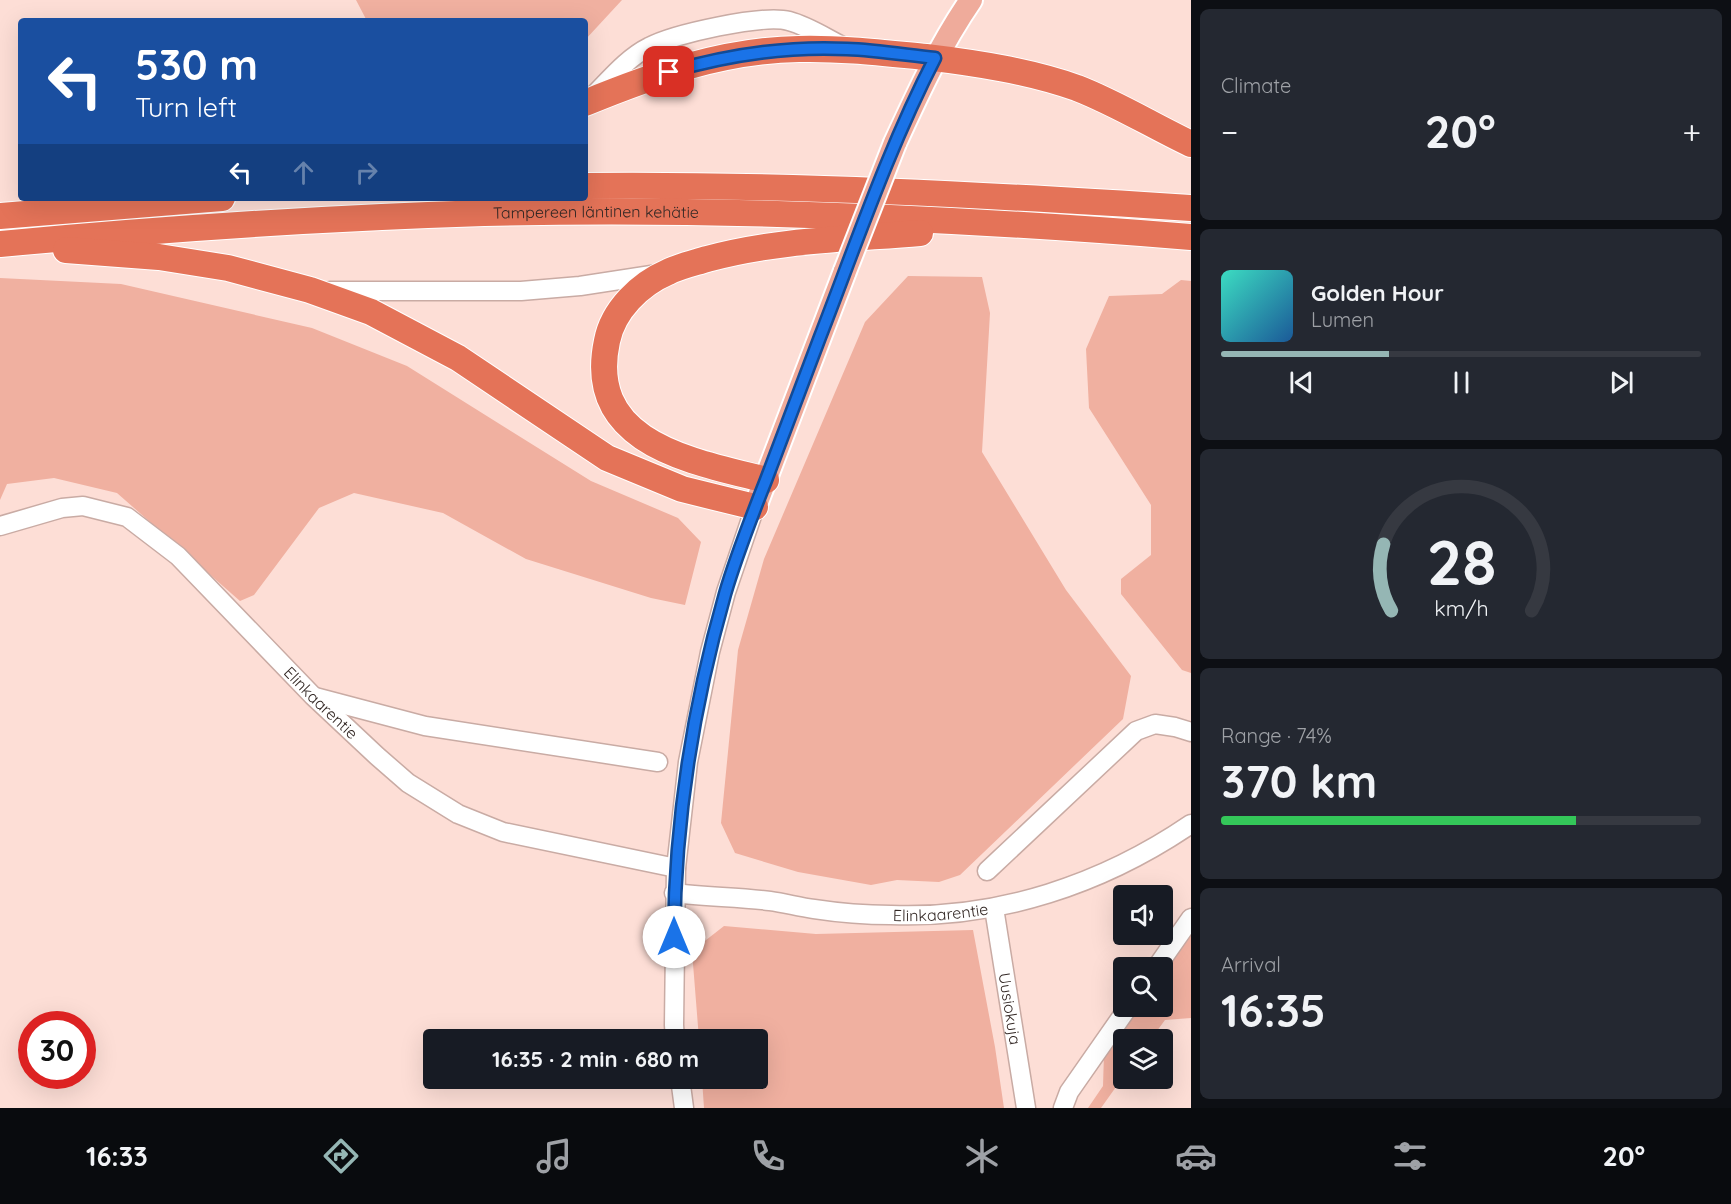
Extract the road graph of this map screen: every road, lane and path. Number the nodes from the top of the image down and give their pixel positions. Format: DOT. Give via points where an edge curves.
graph roads {
  1 [pos="971,0"];
  2 [pos="935,58"];
  3 [pos="588,101"];
  4 [pos="1191,144"];
  5 [pos="588,186"];
  6 [pos="185,201"];
  7 [pos="1191,208"];
  8 [pos="0,216"];
  9 [pos="1031,224"];
  10 [pos="1191,237"];
  11 [pos="0,244"];
  12 [pos="667,272"];
  13 [pos="310,291"];
  14 [pos="766,480"];
  15 [pos="755,507"];
  16 [pos="0,526"];
  17 [pos="314,696"];
  18 [pos="1191,732"];
  19 [pos="657,762"];
  20 [pos="1191,824"];
  21 [pos="676,868"];
  22 [pos="987,871"];
  23 [pos="674,893"];
  24 [pos="994,908"];
  25 [pos="1191,918"];
  26 [pos="1164,957"];
  27 [pos="1121,1017"];
  28 [pos="674,1029"];
  29 [pos="681,1089"];
  30 [pos="684,1108"];
  31 [pos="1026,1108"];
  32 [pos="1063,1108"];
  1 -- 2 [label="main road"];
  2 -- 3 [label="highway" via="797,48 706,61"];
  2 -- 4 [label="highway" via="1023,73 1074,87"];
  2 -- 14 [label="main road, bridge" via="895,143"];
  5 -- 7 [label="highway, Tampereen läntinen kehätie" via="842,189"];
  6 -- 8 [label="highway"];
  9 -- 10 [label="highway, Tampereen läntinen kehätie"];
  9 -- 11 [label="highway, Tampereen läntinen kehätie" via="712,213 487,213 294,221"];
  9 -- 12 [label="highway" via="777,244"];
  11 -- 13 [label="highway" via="159,257 228,267"];
  12 -- 13 [label="street" via="521,291"];
  12 -- 14 [label="highway" via="625,304 609,331 603,367 613,404 624,422 659,448 685,459"];
  13 -- 15 [label="highway" via="371,312 458,358 607,458 682,489"];
  14 -- 15 [label="main road"];
  15 -- 21 [label="street" via="710,652 688,762"];
  16 -- 17 [label="street, Elinkaarentie" via="83,506 127,517 178,556"];
  17 -- 19 [label="street" via="425,726"];
  17 -- 21 [label="street, Elinkaarentie" via="400,776 458,814 503,832"];
  18 -- 22 [label="street" via="1155,724 1136,731"];
  20 -- 24 [label="street, Elinkaarentie" via="1093,878"];
  21 -- 23 [label="street"];
  23 -- 24 [label="street, Elinkaarentie" via="893,916"];
  23 -- 28 [label="street"];
  24 -- 31 [label="street, Uusiokuja"];
  25 -- 26 [label="street"];
  27 -- 32 [label="street" via="1069,1092"];
  29 -- 30 [label="street"];
}
